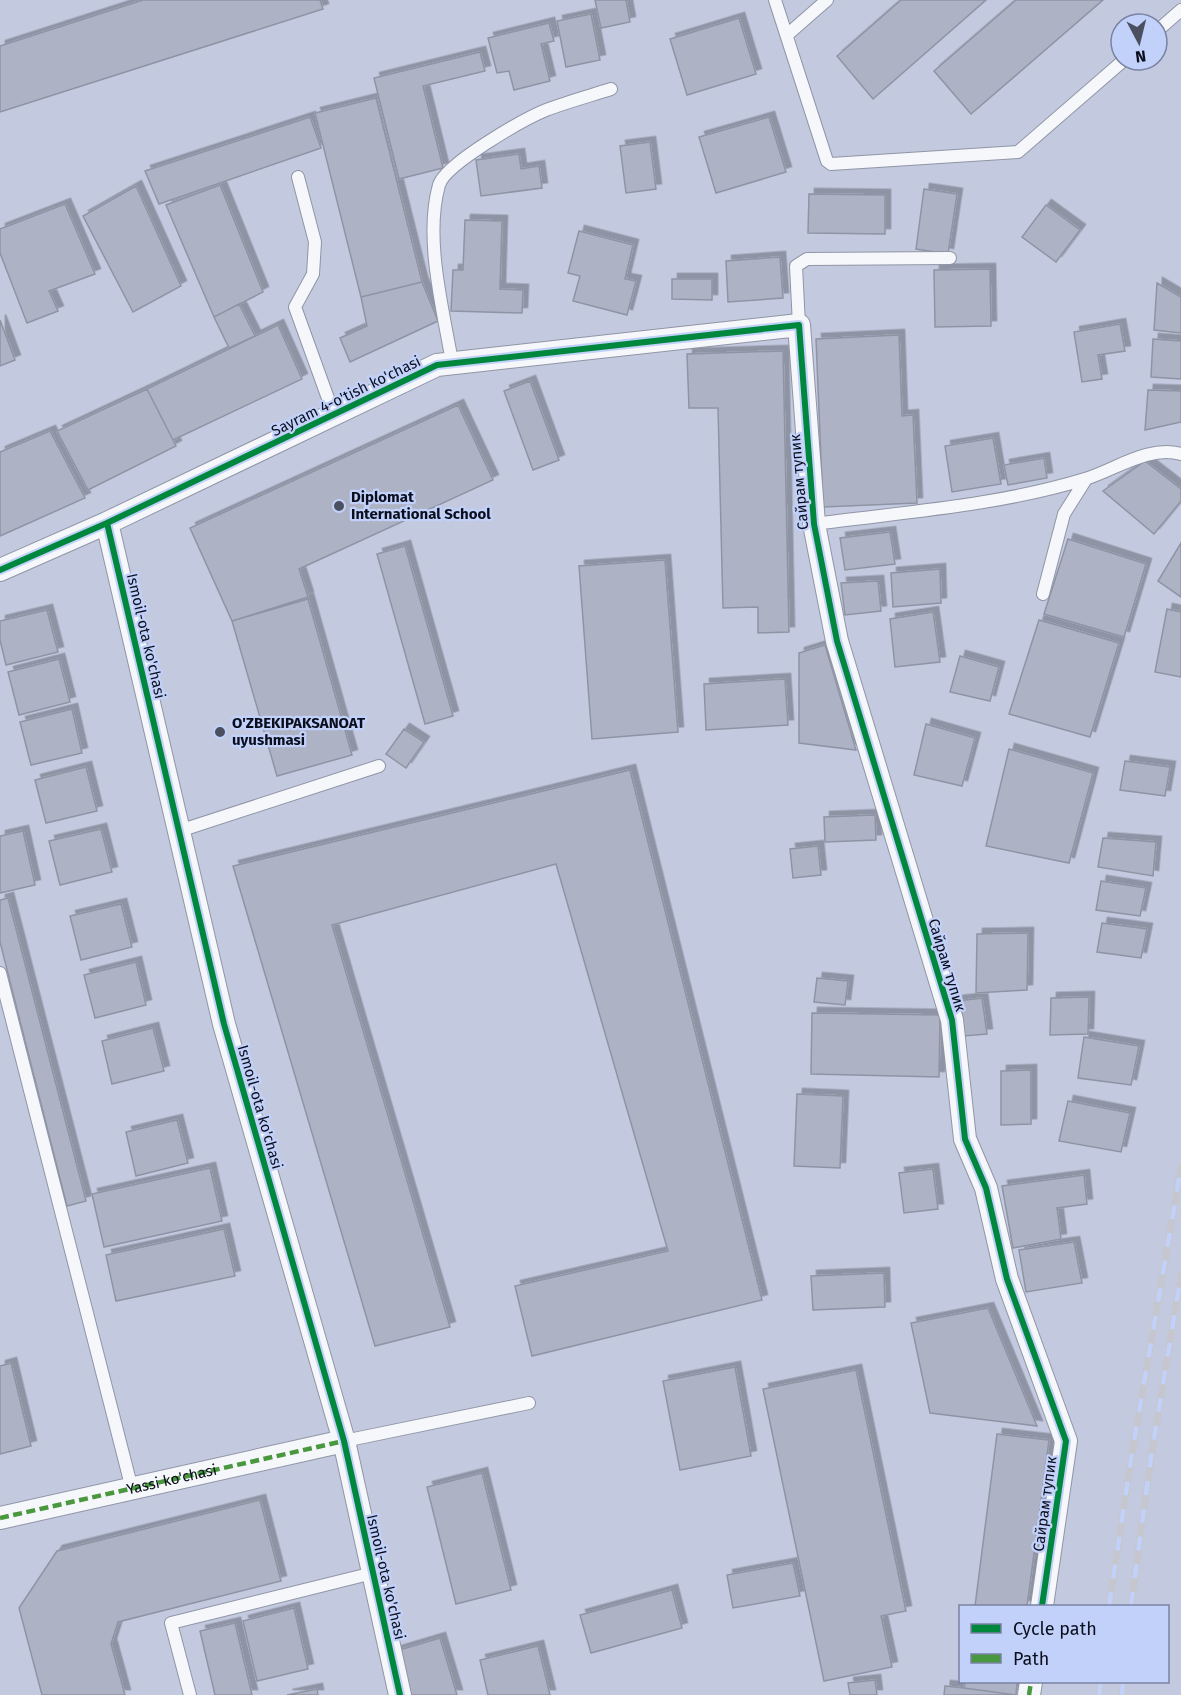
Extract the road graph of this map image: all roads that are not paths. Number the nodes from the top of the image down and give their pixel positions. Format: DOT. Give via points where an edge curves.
graph roads {
  1 [pos="775,0"];
  2 [pos="827,0"];
  3 [pos="1181,10"];
  4 [pos="1169,20"];
  5 [pos="787,35"];
  6 [pos="1110,72"];
  7 [pos="611,89"];
  8 [pos="298,177"];
  9 [pos="950,258"];
  10 [pos="799,326"];
  11 [pos="452,362"];
  12 [pos="334,415"];
  13 [pos="1181,454"];
  14 [pos="1086,479"];
  15 [pos="107,523"];
  16 [pos="814,524"];
  17 [pos="0,570"];
  18 [pos="1043,594"];
  19 [pos="379,766"];
  20 [pos="179,831"];
  21 [pos="0,973"];
  22 [pos="529,1403"];
  23 [pos="344,1441"];
  24 [pos="132,1489"];
  25 [pos="0,1518"];
  26 [pos="373,1573"];
  27 [pos="1042,1605"];
  28 [pos="189,1695"];
  29 [pos="400,1695"];
  1 -- 5 [label="lane"];
  2 -- 5 [label="lane"];
  3 -- 4 [label="lane"];
  5 -- 6 [label="lane" via="831,164 1018,152"];
  7 -- 11 [label="lane" via="544,111 461,159 439,183 434,224 437,270"];
  8 -- 12 [label="lane" via="315,242 313,274 296,307"];
  9 -- 10 [label="lane, Сайрам тупик" via="807,259 796,266"];
  10 -- 11 [label="street, Sayram 4-o'tish ko'chasi"];
  10 -- 16 [label="street, Сайрам тупик"];
  11 -- 12 [label="street, Sayram 4-o'tish ko'chasi" via="437,365"];
  12 -- 15 [label="street, Sayram 4-o'tish ko'chasi"];
  13 -- 14 [label="lane" via="1154,453"];
  14 -- 16 [label="lane" via="984,502"];
  14 -- 18 [label="lane" via="1064,514"];
  15 -- 17 [label="street, Sayram 4-o'tish ko'chasi"];
  15 -- 20 [label="street, Ismoil-ota ko'chasi"];
  16 -- 27 [label="street, Сайрам тупик" via="837,641 952,1020 965,1139 986,1188 1007,1280 1066,1440"];
  19 -- 20 [label="lane"];
  20 -- 23 [label="street, Ismoil-ota ko'chasi" via="224,1024"];
  21 -- 24 [label="lane"];
  22 -- 23 [label="lane"];
  23 -- 24 [label="street, Yassi ko'chasi"];
  23 -- 26 [label="street, Ismoil-ota ko'chasi"];
  24 -- 25 [label="street, Yassi ko'chasi"];
  26 -- 28 [label="lane" via="171,1623"];
  26 -- 29 [label="street, Ismoil-ota ko'chasi"];
}
